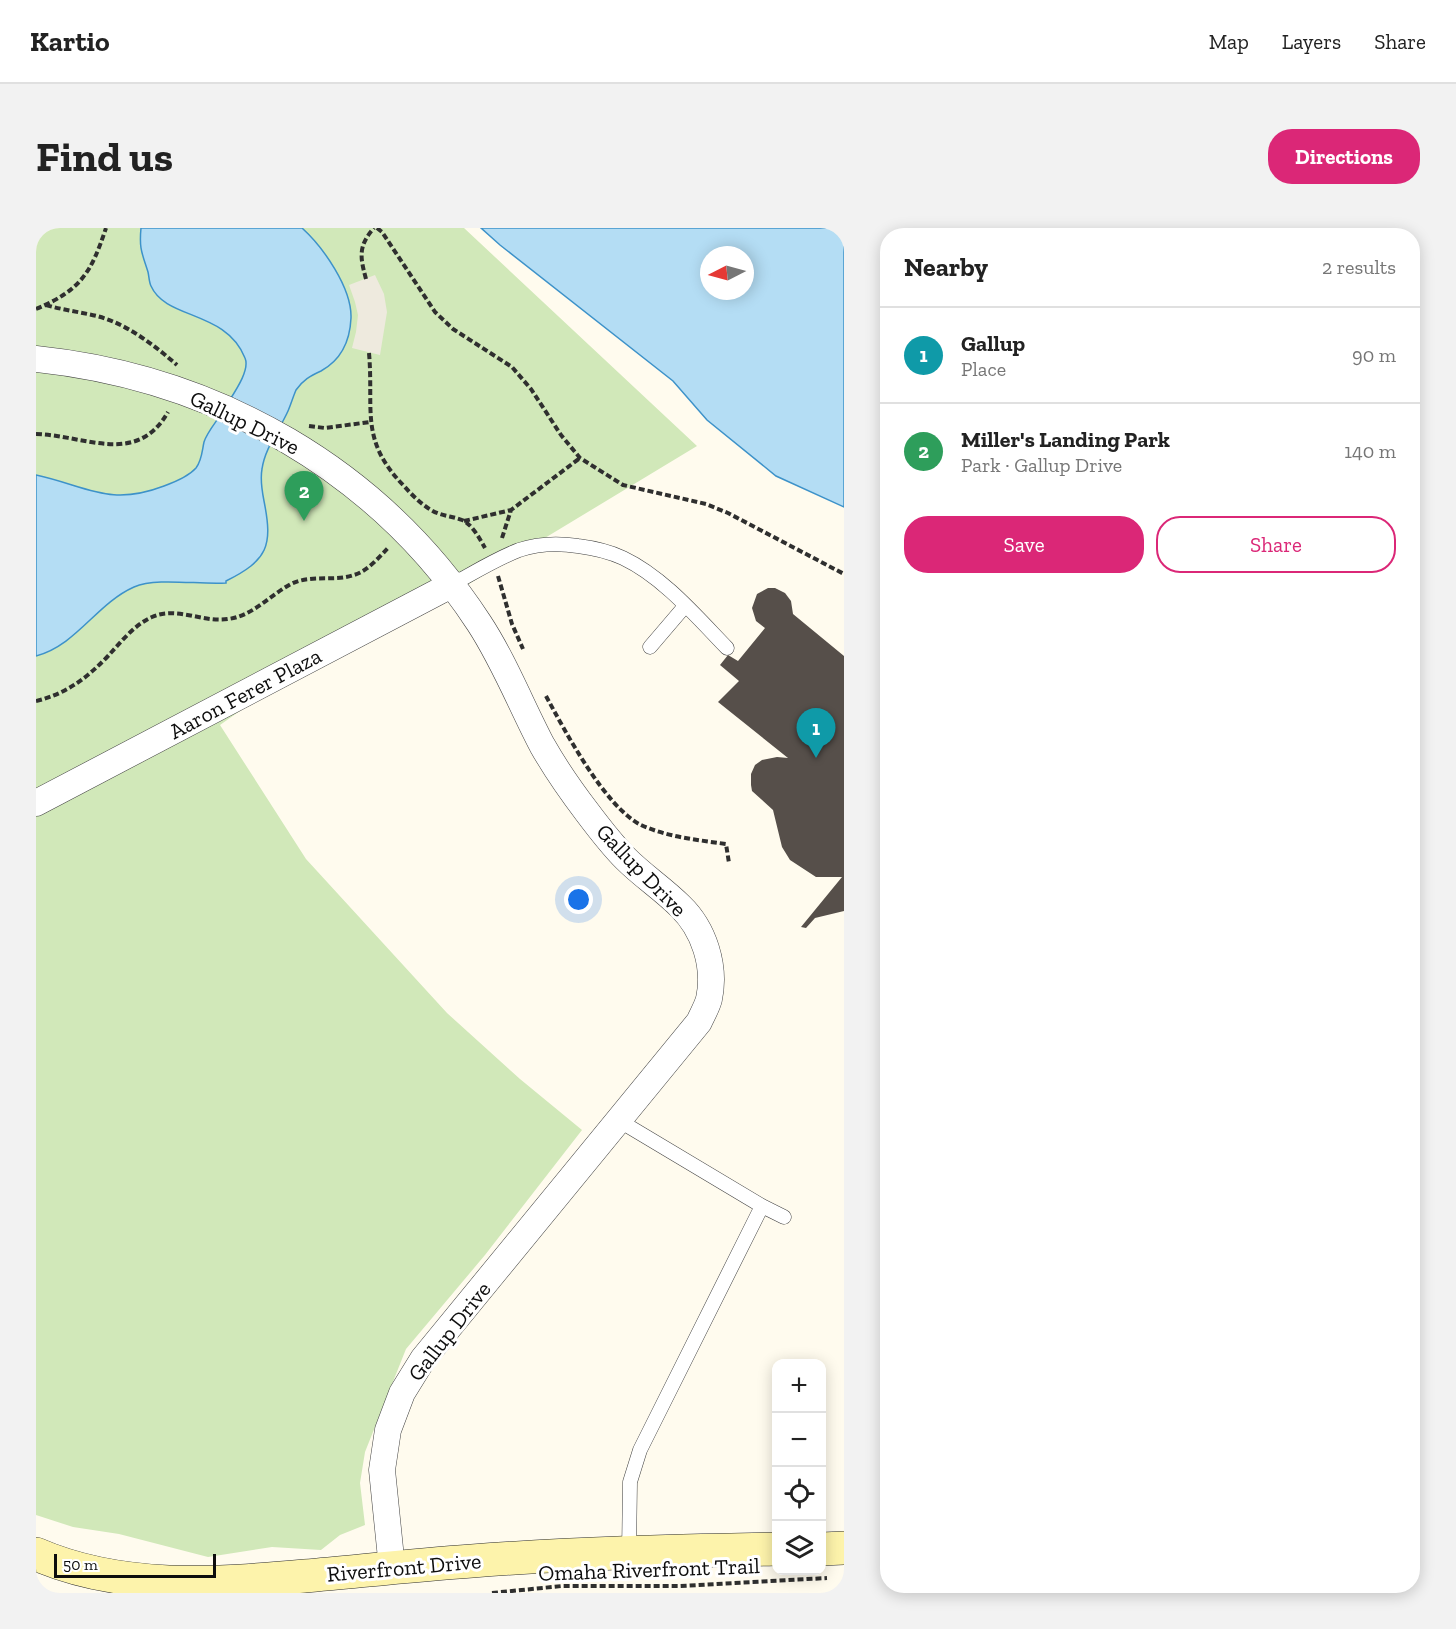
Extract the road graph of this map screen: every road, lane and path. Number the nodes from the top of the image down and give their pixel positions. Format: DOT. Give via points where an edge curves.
graph roads {
  1 [pos="106,228"];
  2 [pos="375,228"];
  3 [pos="366,279"];
  4 [pos="36,309"];
  5 [pos="369,353"];
  6 [pos="36,359"];
  7 [pos="370,422"];
  8 [pos="295,432"];
  9 [pos="580,458"];
  10 [pos="429,509"];
  11 [pos="512,510"];
  12 [pos="464,520"];
  13 [pos="406,532"];
  14 [pos="493,561"];
  15 [pos="844,574"];
  16 [pos="453,584"];
  17 [pos="685,606"];
  18 [pos="650,647"];
  19 [pos="727,648"];
  20 [pos="526,656"];
  21 [pos="542,687"];
  22 [pos="36,701"];
  23 [pos="36,803"];
  24 [pos="729,863"];
  25 [pos="618,1120"];
  26 [pos="762,1206"];
  27 [pos="784,1217"];
  28 [pos="772,1549"];
  29 [pos="629,1552"];
  30 [pos="36,1554"];
  31 [pos="833,1558"];
  32 [pos="392,1568"];
  33 [pos="492,1593"];
  1 -- 4 [label="path" via="81,282 72,291"];
  2 -- 3 [label="path" via="362,247"];
  2 -- 9 [label="path" via="382,232 435,312 453,329 512,367"];
  5 -- 7 [label="path"];
  6 -- 8 [label="street, Gallup Drive" via="164,385"];
  7 -- 8 [label="path"];
  7 -- 10 [label="path" via="379,453 393,475"];
  8 -- 13 [label="street, Gallup Drive" via="330,468"];
  9 -- 11 [label="path"];
  9 -- 15 [label="path" via="623,485 706,504 728,513"];
  10 -- 12 [label="path"];
  10 -- 13 [label="path"];
  11 -- 12 [label="path"];
  11 -- 14 [label="path"];
  12 -- 14 [label="path"];
  13 -- 16 [label="street, Gallup Drive"];
  13 -- 22 [label="path" via="363,571 342,578 292,583 246,614 221,620 180,613 153,616 81,682 61,694"];
  14 -- 16 [label="lane"];
  14 -- 17 [label="lane" via="521,549 545,545 602,550 642,569"];
  14 -- 20 [label="path"];
  16 -- 23 [label="street, Aaron Ferer Plaza"];
  16 -- 25 [label="street, Gallup Drive" via="481,626 544,748 586,812 625,858 681,907 701,933 708,952 709,1000 699,1022"];
  17 -- 18 [label="lane"];
  17 -- 19 [label="lane"];
  21 -- 24 [label="path" via="573,744 625,815 655,830 726,844"];
  25 -- 26 [label="lane"];
  25 -- 32 [label="street, Gallup Drive" via="423,1359 402,1393 388,1431 382,1470"];
  26 -- 27 [label="lane"];
  26 -- 29 [label="lane" via="640,1450 628,1500"];
  28 -- 29 [label="street, Riverfront Drive"];
  29 -- 32 [label="street, Riverfront Drive"];
  30 -- 32 [label="street, Riverfront Drive" via="94,1573 178,1583"];
  31 -- 33 [label="path, Omaha Riverfront Trail" via="680,1586 562,1586"];
}
